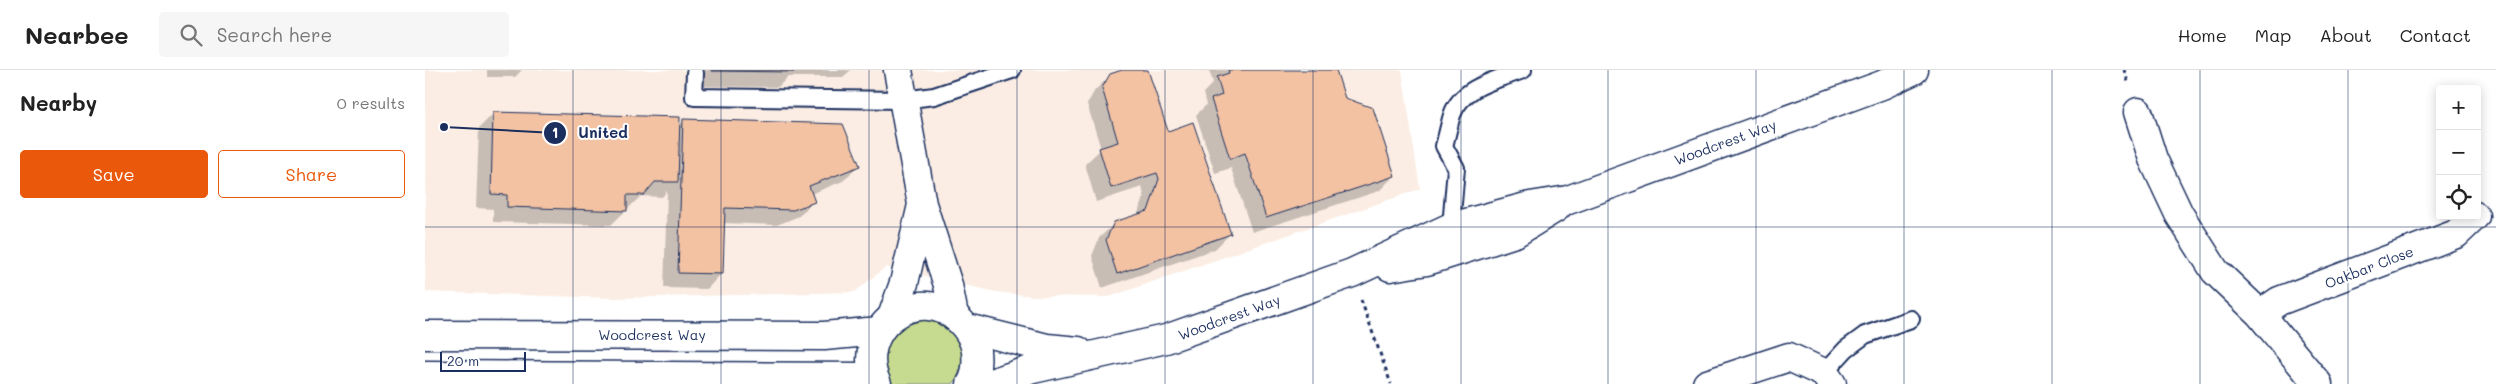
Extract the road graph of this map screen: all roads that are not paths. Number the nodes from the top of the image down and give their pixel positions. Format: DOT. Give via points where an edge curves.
graph roads {
  1 [pos="898,70"];
  2 [pos="1012,70"];
  3 [pos="1523,70"];
  4 [pos="1914,70"];
  5 [pos="695,73"];
  6 [pos="1886,77"];
  7 [pos="903,100"];
  8 [pos="2138,112"];
  9 [pos="1568,200"];
  10 [pos="922,204"];
  11 [pos="2471,220"];
  12 [pos="1451,227"];
  13 [pos="1352,273"];
  14 [pos="2260,314"];
  15 [pos="1911,319"];
  16 [pos="960,322"];
  17 [pos="885,324"];
  18 [pos="425,335"];
  19 [pos="1105,353"];
  20 [pos="425,375"];
  21 [pos="1828,378"];
  22 [pos="875,381"];
  23 [pos="971,384"];
  24 [pos="988,384"];
  25 [pos="1707,384"];
  26 [pos="2318,384"];
  1 -- 7 [label="street"];
  2 -- 7 [label="lane" via="934,96"];
  3 -- 12 [label="lane" via="1477,87 1462,98 1452,114 1445,146 1456,168"];
  4 -- 6 [label="street, Woodcrest Way"];
  5 -- 7 [label="lane" via="694,97"];
  6 -- 9 [label="street, Woodcrest Way"];
  7 -- 10 [label="street"];
  8 -- 14 [label="street" via="2153,159 2179,214 2215,271"];
  9 -- 12 [label="street, Woodcrest Way"];
  9 -- 13 [label="street, Woodcrest Way" via="1515,233 1427,261"];
  10 -- 16 [label="street"];
  10 -- 17 [label="street" via="904,283"];
  11 -- 14 [label="street, Oakbar Close" via="2456,234 2279,301"];
  12 -- 13 [label="street, Woodcrest Way"];
  13 -- 19 [label="street, Woodcrest Way" via="1166,339"];
  14 -- 26 [label="street"];
  15 -- 21 [label="lane" via="1865,335 1846,349"];
  16 -- 17 [label="street, Woodcrest Way" via="939,308 923,306 907,309"];
  16 -- 19 [label="street, Woodcrest Way" via="1047,348"];
  16 -- 23 [label="street" via="975,344 977,363"];
  17 -- 18 [label="street, Woodcrest Way" via="824,336"];
  17 -- 22 [label="street" via="871,354"];
  19 -- 24 [label="street, Woodcrest Way" via="1033,369"];
  20 -- 22 [label="street"];
  21 -- 25 [label="street" via="1789,356"];
}
